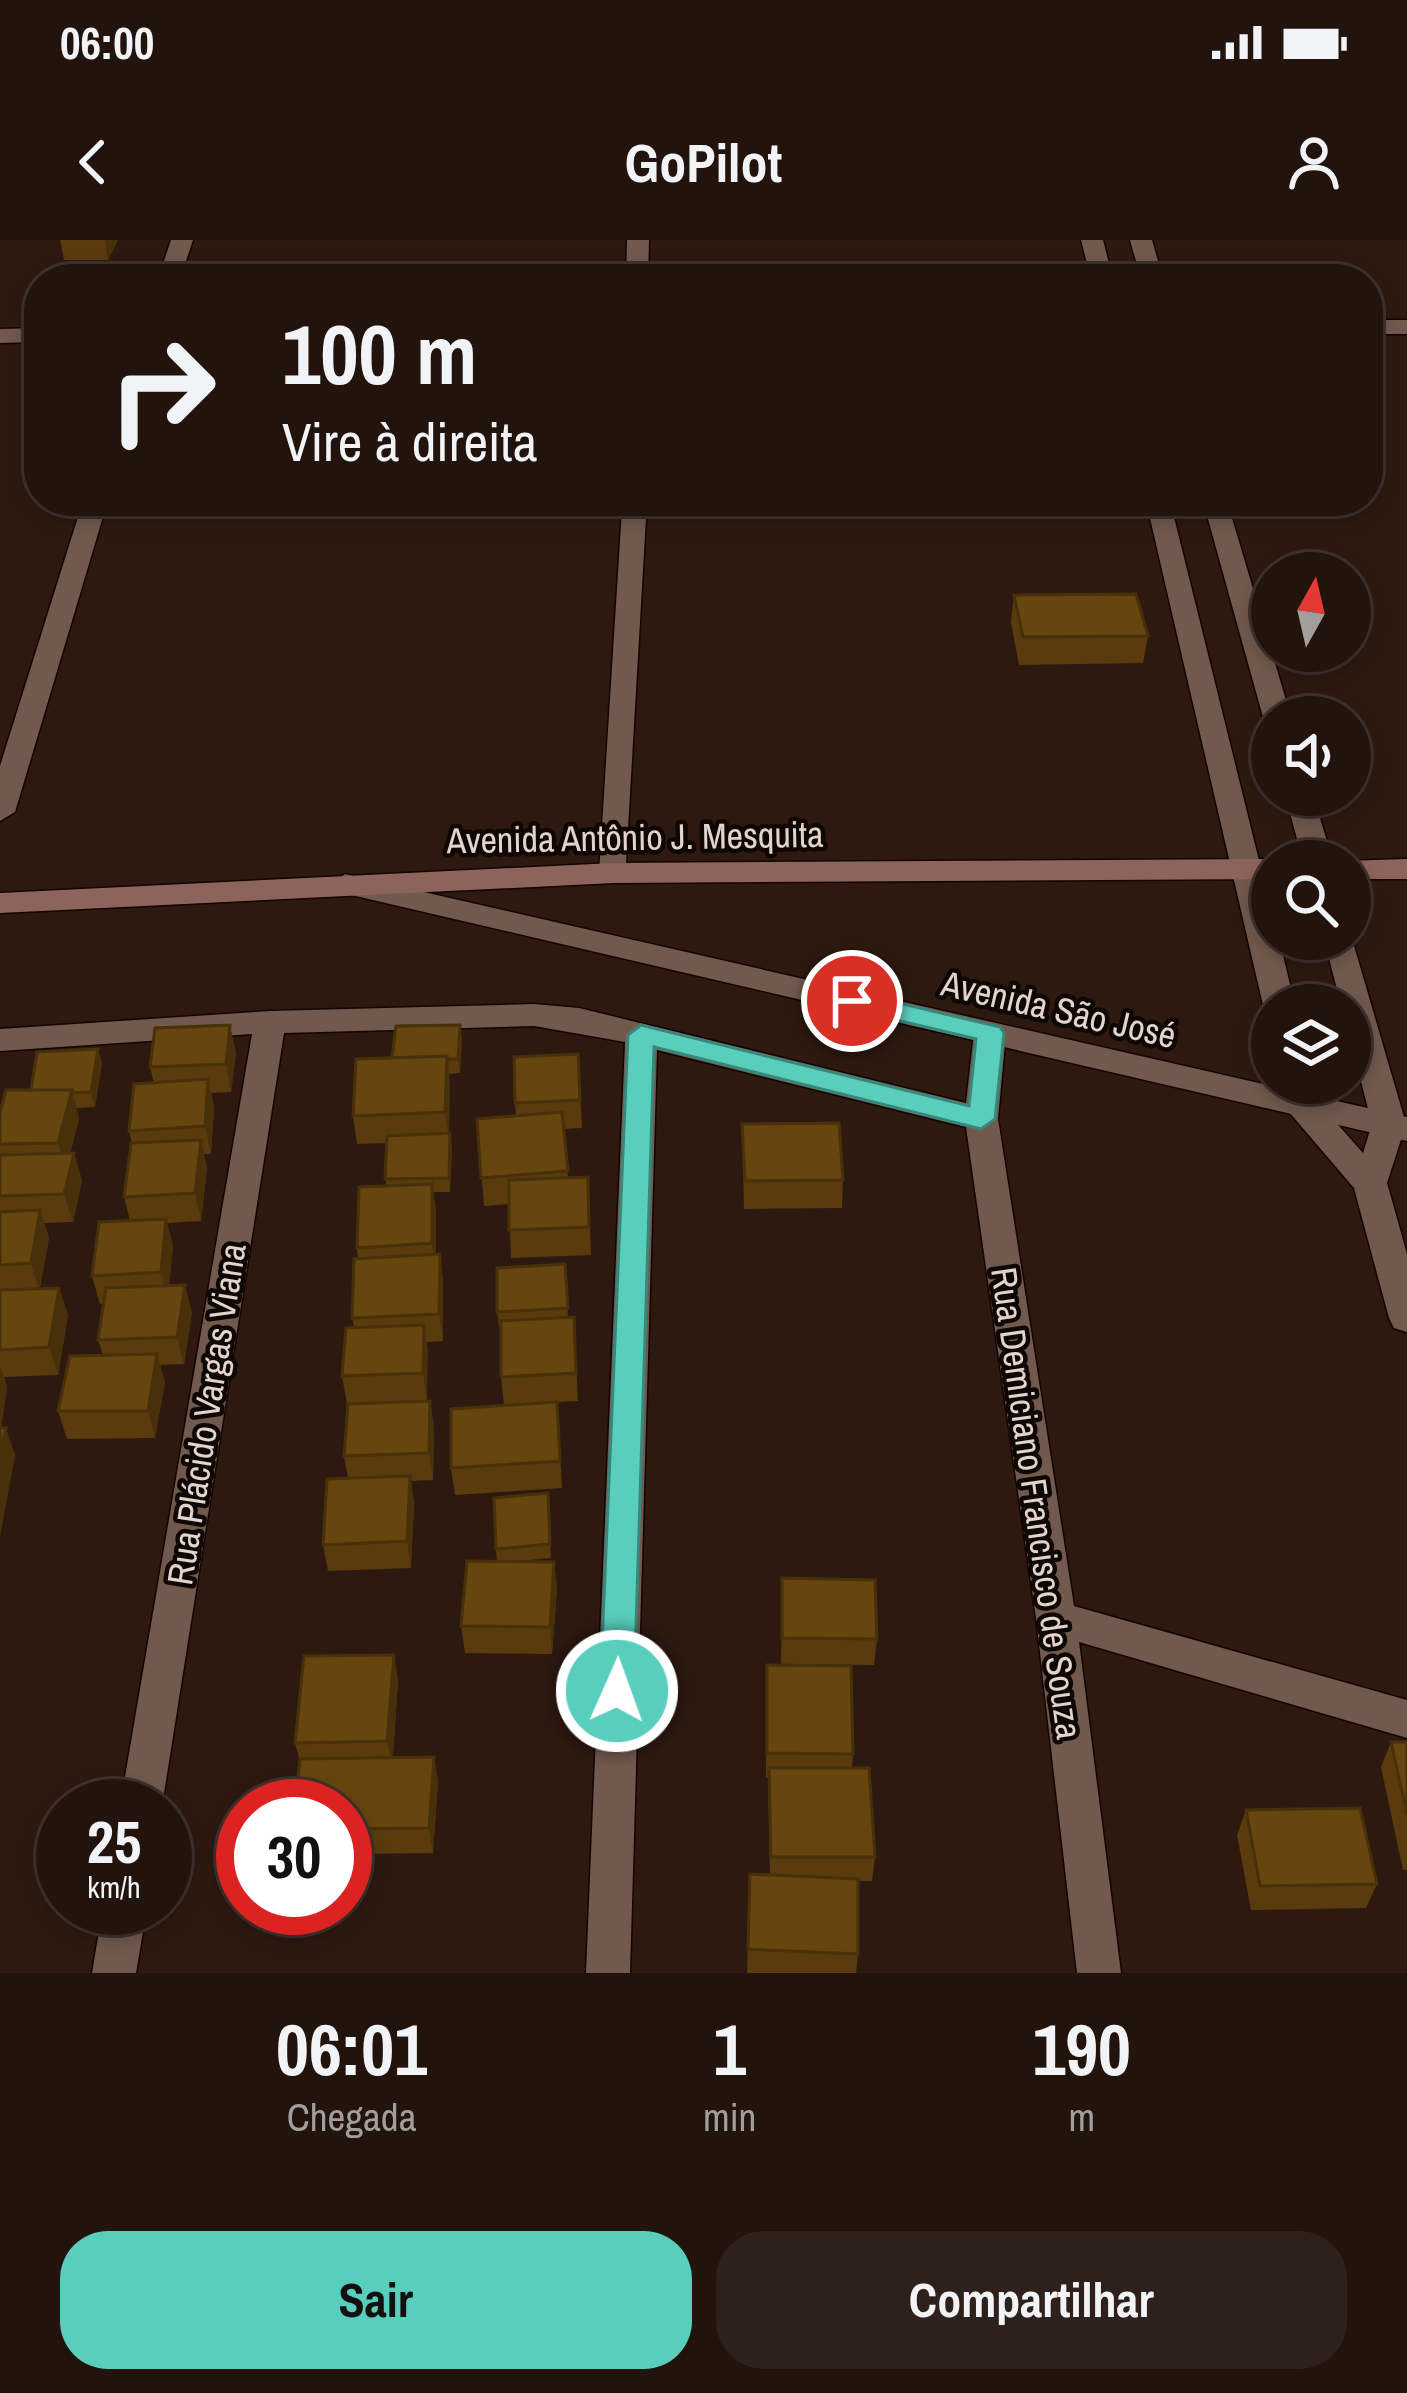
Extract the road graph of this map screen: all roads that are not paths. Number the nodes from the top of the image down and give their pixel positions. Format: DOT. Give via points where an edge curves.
graph roads {
  1 [pos="90,516"];
  2 [pos="634,516"];
  3 [pos="1161,516"];
  4 [pos="1219,516"];
  5 [pos="1271,696"];
  6 [pos="0,812"];
  7 [pos="1253,840"];
  8 [pos="1251,869"];
  9 [pos="1371,869"];
  10 [pos="1407,869"];
  11 [pos="614,873"];
  12 [pos="343,883"];
  13 [pos="0,903"];
  14 [pos="1346,960"];
  15 [pos="270,1022"];
  16 [pos="990,1033"];
  17 [pos="641,1035"];
  18 [pos="0,1040"];
  19 [pos="1251,1085"];
  20 [pos="1306,1104"];
  21 [pos="1329,1104"];
  22 [pos="981,1119"];
  23 [pos="1398,1126"];
  24 [pos="1370,1183"];
  25 [pos="1407,1318"];
  26 [pos="1056,1618"];
  27 [pos="1407,1719"];
  28 [pos="145,1779"];
  29 [pos="120,1935"];
  30 [pos="114,1973"];
  31 [pos="608,1973"];
  32 [pos="1099,1973"];
  1 -- 6 [label="street"];
  2 -- 11 [label="street"];
  3 -- 7 [label="street"];
  4 -- 5 [label="street"];
  8 -- 11 [label="main road, Avenida Antônio J. Mesquita"];
  9 -- 10 [label="main road"];
  11 -- 12 [label="main road, Avenida Antônio J. Mesquita"];
  12 -- 13 [label="main road, Avenida Antônio J. Mesquita"];
  12 -- 16 [label="street, Avenida São José"];
  14 -- 23 [label="street"];
  15 -- 17 [label="street" via="534,1015"];
  15 -- 18 [label="street"];
  15 -- 28 [label="street, Rua Plácido Vargas Viana"];
  16 -- 19 [label="street, Avenida São José"];
  16 -- 22 [label="street, Rua Demiciano Francisco de Souza"];
  17 -- 22 [label="street"];
  17 -- 31 [label="street"];
  20 -- 24 [label="street"];
  21 -- 23 [label="street, Avenida São José"];
  22 -- 26 [label="street, Rua Demiciano Francisco de Souza"];
  23 -- 24 [label="street"];
  24 -- 25 [label="street"];
  26 -- 27 [label="street"];
  26 -- 32 [label="street, Rua Demiciano Francisco de Souza"];
  29 -- 30 [label="street"];
}
